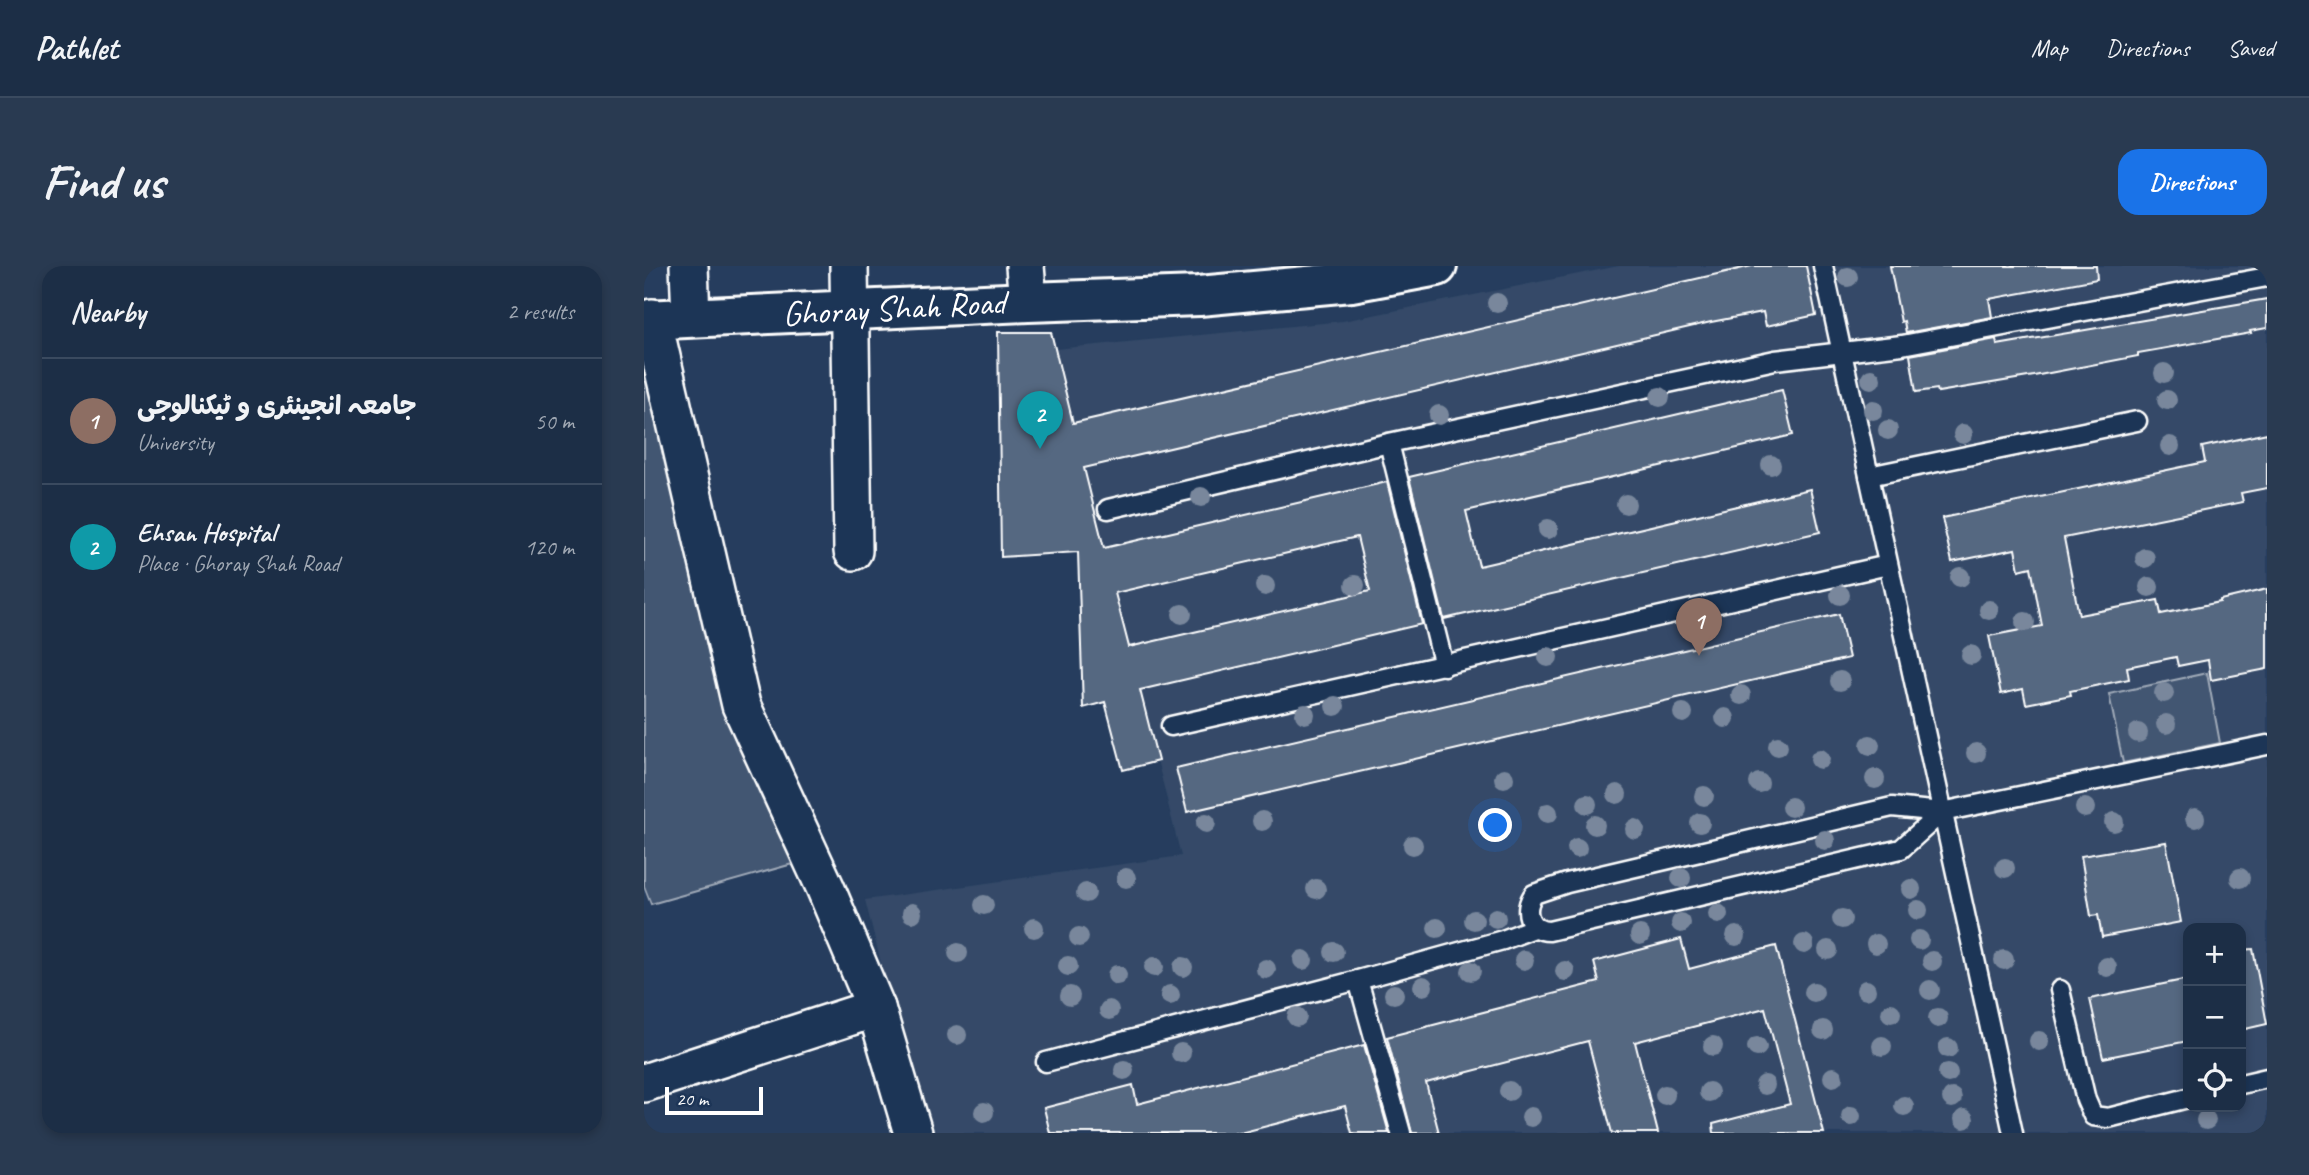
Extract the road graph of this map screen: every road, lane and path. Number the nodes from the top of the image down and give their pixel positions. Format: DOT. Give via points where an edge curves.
graph roads {
  1 [pos="689,266"];
  2 [pos="849,266"];
  3 [pos="1437,266"];
  4 [pos="1823,266"];
  5 [pos="2267,277"];
  6 [pos="1284,278"];
  7 [pos="1026,284"];
  8 [pos="849,309"];
  9 [pos="691,317"];
  10 [pos="648,319"];
  11 [pos="1842,353"];
  12 [pos="2137,421"];
  13 [pos="1389,443"];
  14 [pos="1869,475"];
  15 [pos="1108,509"];
  16 [pos="853,551"];
  17 [pos="1888,565"];
  18 [pos="1444,666"];
  19 [pos="1171,726"];
  20 [pos="2267,744"];
  21 [pos="1942,813"];
  22 [pos="1534,928"];
  23 [pos="1358,980"];
  24 [pos="2060,990"];
  25 [pos="876,1008"];
  26 [pos="1046,1062"];
  27 [pos="2267,1078"];
  28 [pos="644,1083"];
  29 [pos="2246,1083"];
  30 [pos="2183,1099"];
  31 [pos="913,1133"];
  32 [pos="1401,1133"];
  33 [pos="2013,1133"];
  1 -- 9 [label="street"];
  2 -- 8 [label="street"];
  3 -- 6 [label="main road, Ghoray Shah Road" via="1351,282"];
  4 -- 11 [label="lane"];
  5 -- 11 [label="lane"];
  6 -- 7 [label="main road, Ghoray Shah Road" via="1199,296"];
  7 -- 8 [label="main road, Ghoray Shah Road"];
  8 -- 9 [label="main road, Ghoray Shah Road"];
  8 -- 16 [label="street"];
  9 -- 10 [label="main road, Ghoray Shah Road"];
  10 -- 25 [label="street" via="741,705"];
  11 -- 13 [label="lane" via="1775,360"];
  11 -- 14 [label="lane"];
  12 -- 14 [label="lane"];
  13 -- 15 [label="lane"];
  13 -- 18 [label="lane"];
  14 -- 17 [label="lane"];
  17 -- 18 [label="lane"];
  17 -- 21 [label="lane"];
  18 -- 19 [label="lane"];
  20 -- 21 [label="lane"];
  21 -- 22 [label="lane" via="1901,849 1549,931"];
  21 -- 22 [label="lane" via="1892,807 1540,890 1527,907"];
  21 -- 33 [label="lane"];
  22 -- 23 [label="lane"];
  23 -- 26 [label="lane"];
  23 -- 32 [label="lane"];
  24 -- 30 [label="lane" via="2093,1116 2108,1118"];
  25 -- 28 [label="street"];
  25 -- 31 [label="street"];
  27 -- 29 [label="lane"];
}
